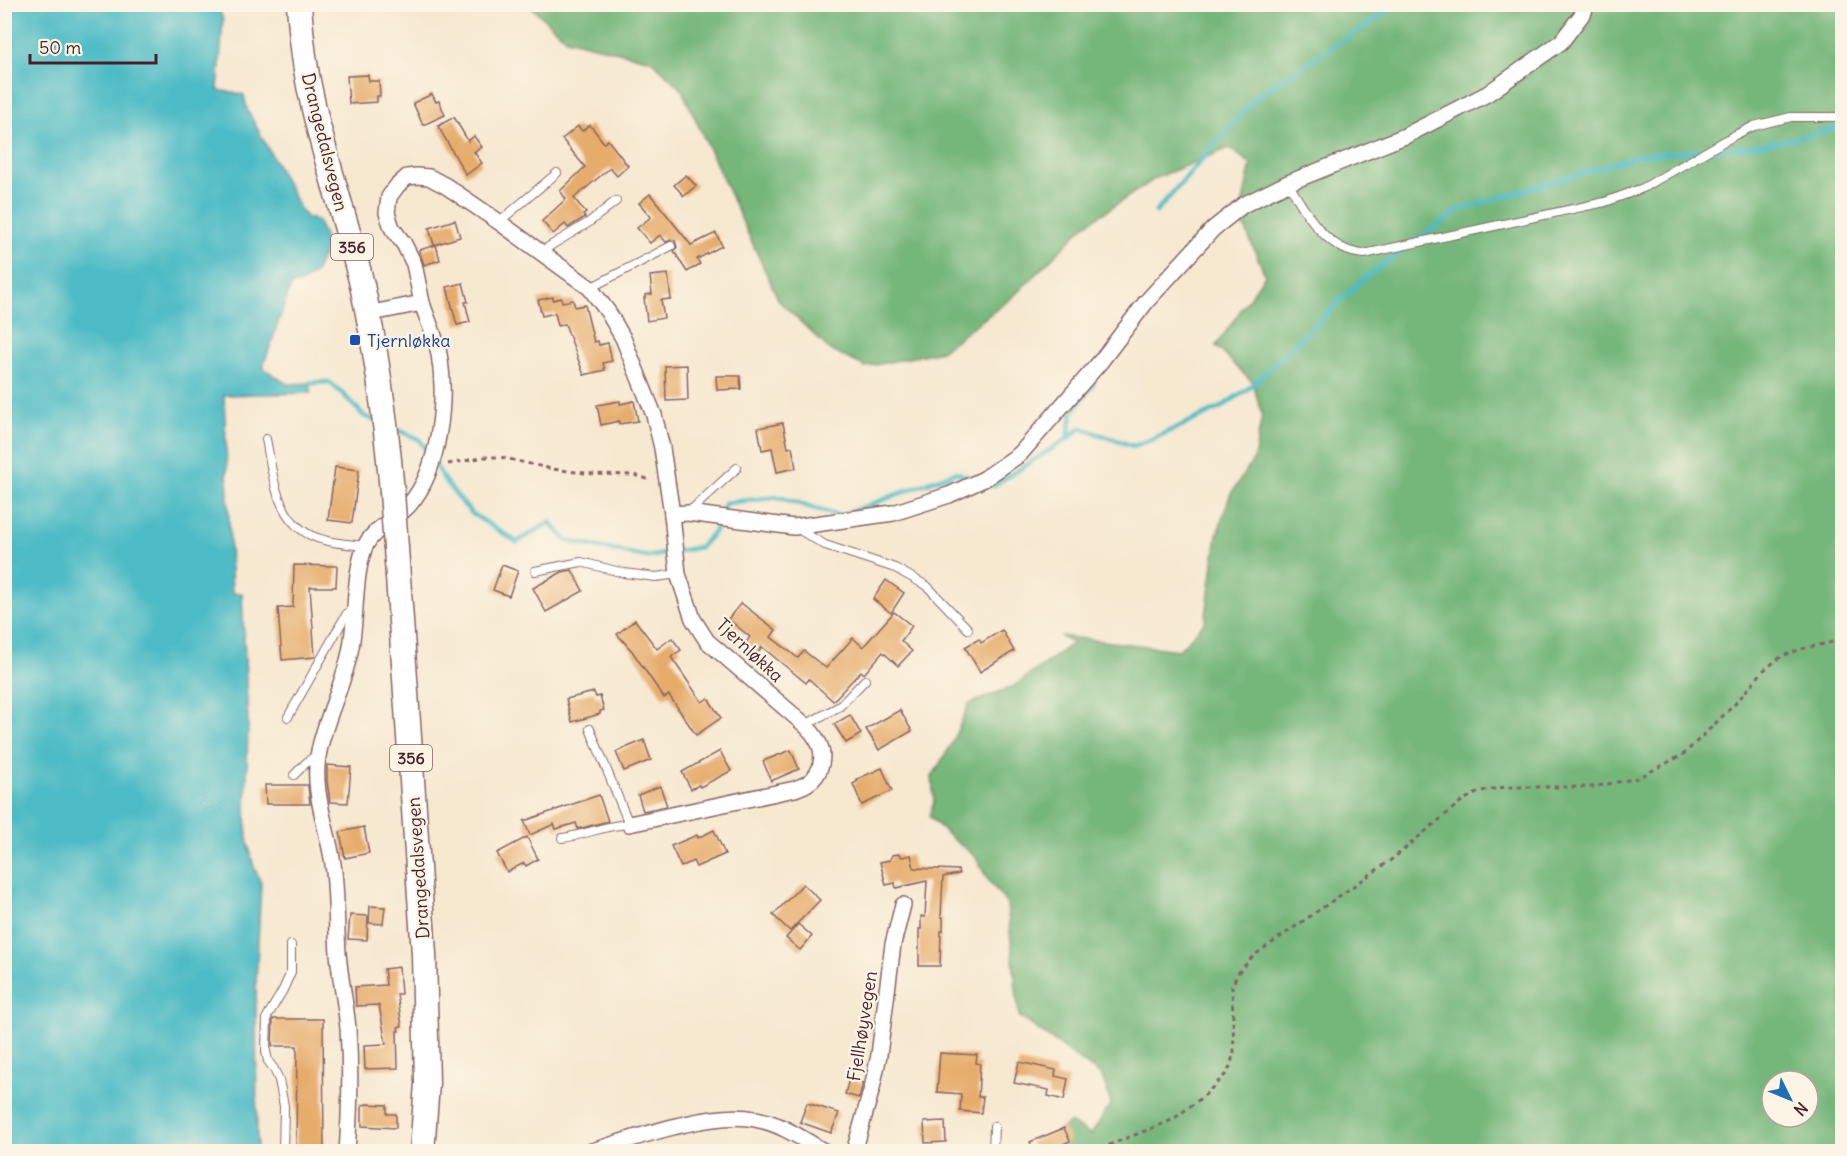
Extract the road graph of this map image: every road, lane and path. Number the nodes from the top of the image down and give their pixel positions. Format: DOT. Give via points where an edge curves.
graph roads {
  1 [pos="299,4"];
  2 [pos="1586,4"];
  3 [pos="1842,117"];
  4 [pos="557,173"];
  5 [pos="1288,183"];
  6 [pos="616,201"];
  7 [pos="499,222"];
  8 [pos="671,246"];
  9 [pos="540,252"];
  10 [pos="590,288"];
  11 [pos="422,303"];
  12 [pos="368,314"];
  13 [pos="266,439"];
  14 [pos="431,467"];
  15 [pos="737,468"];
  16 [pos="668,484"];
  17 [pos="680,514"];
  18 [pos="794,527"];
  19 [pos="365,546"];
  20 [pos="536,571"];
  21 [pos="678,574"];
  22 [pos="356,603"];
  23 [pos="968,628"];
  24 [pos="1842,640"];
  25 [pos="865,680"];
  26 [pos="288,717"];
  27 [pos="805,725"];
  28 [pos="590,729"];
  29 [pos="318,753"];
  30 [pos="294,775"];
  31 [pos="629,824"];
  32 [pos="562,838"];
  33 [pos="903,905"];
  34 [pos="291,945"];
  35 [pos="994,1126"];
  36 [pos="283,1152"];
  37 [pos="347,1152"];
  38 [pos="422,1152"];
  39 [pos="589,1152"];
  40 [pos="825,1152"];
  41 [pos="854,1152"];
  42 [pos="993,1152"];
  43 [pos="1092,1152"];
  1 -- 12 [label="main road, Drangedalsvegen / 356" via="311,95"];
  2 -- 5 [label="street" via="1561,42 1487,94 1405,136"];
  3 -- 5 [label="lane" via="1791,117 1754,126 1643,188 1605,202 1364,254 1328,239 1310,219"];
  4 -- 7 [label="lane"];
  5 -- 18 [label="street" via="1243,205 1213,228 1020,454 984,479 950,495 893,513"];
  6 -- 9 [label="lane"];
  7 -- 9 [label="street, Tjernløkka"];
  7 -- 11 [label="street, Tjernløkka" via="429,177 407,177 397,186 389,197 387,213 414,264"];
  8 -- 10 [label="lane"];
  9 -- 10 [label="street, Tjernløkka"];
  10 -- 16 [label="street, Tjernløkka" via="623,338 641,381 654,415"];
  11 -- 12 [label="street"];
  11 -- 14 [label="street, Tjernløkka" via="439,353 442,395 439,436"];
  12 -- 38 [label="main road, Drangedalsvegen / 356, bridge" via="386,422 424,954 427,1083"];
  13 -- 19 [label="lane" via="278,498 288,518 324,540"];
  14 -- 16 [label="path" via="500,457 552,470 634,475"];
  14 -- 19 [label="street, Tjernløkka" via="408,506"];
  15 -- 17 [label="lane"];
  16 -- 17 [label="street, Tjernløkka"];
  17 -- 18 [label="street"];
  17 -- 21 [label="street, Tjernløkka"];
  18 -- 23 [label="lane" via="825,545 895,568 927,586"];
  19 -- 22 [label="street"];
  20 -- 21 [label="lane" via="581,562 656,577"];
  21 -- 27 [label="street, Tjernløkka" via="693,619 707,641"];
  22 -- 26 [label="lane"];
  22 -- 29 [label="street" via="350,653"];
  24 -- 43 [label="path" via="1782,656 1684,754 1638,778 1593,787 1506,787 1481,791 1463,800 1391,860 1253,956 1238,973 1232,986 1234,1053 1228,1072 1204,1096 1172,1120"];
  25 -- 27 [label="lane" via="840,706"];
  27 -- 31 [label="street, Tjernløkka" via="822,752 822,762 810,783"];
  28 -- 31 [label="lane"];
  29 -- 30 [label="lane"];
  29 -- 37 [label="street" via="317,779 334,870 338,954 348,1028 351,1105"];
  31 -- 32 [label="lane"];
  33 -- 41 [label="street, Fjellhøyvegen" via="893,944 879,1056"];
  34 -- 36 [label="lane" via="291,972 267,1017 266,1051 279,1080 284,1106"];
  35 -- 42 [label="lane"];
  39 -- 40 [label="street" via="710,1119 736,1117 774,1124"];
}
